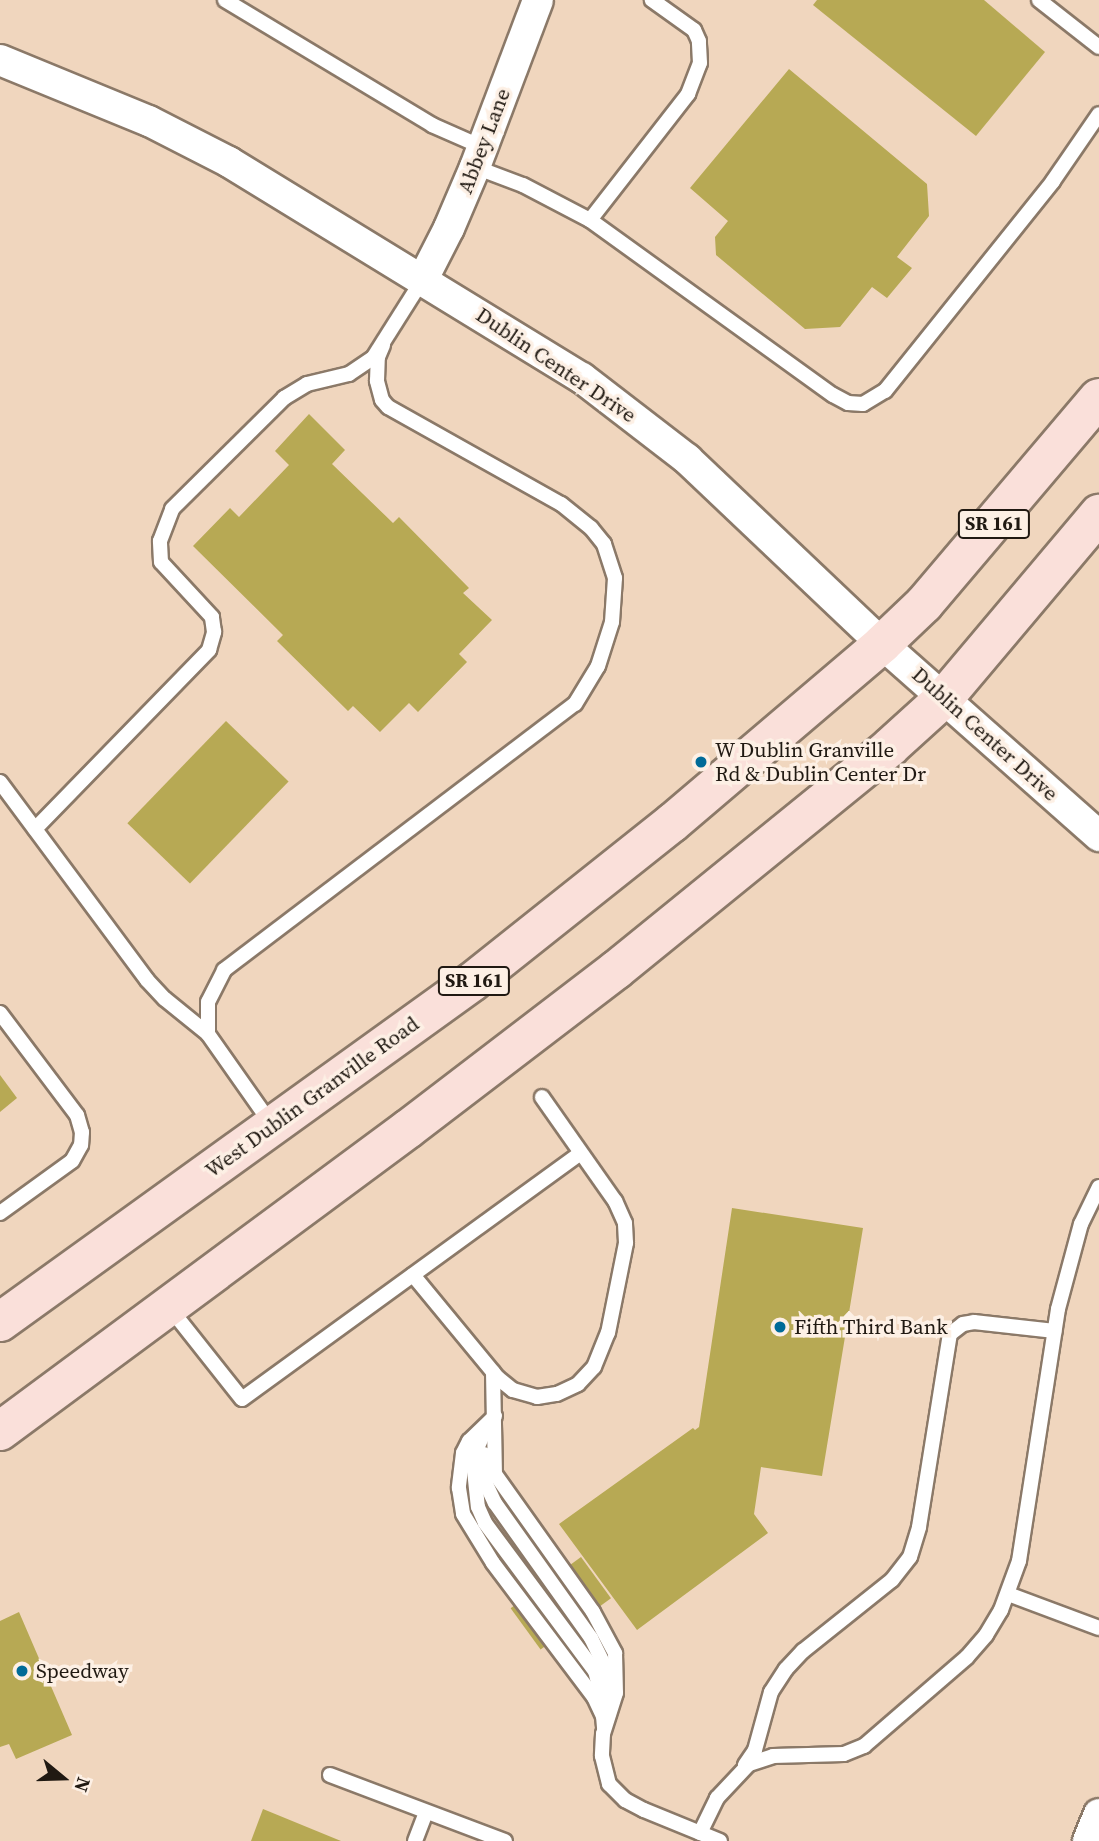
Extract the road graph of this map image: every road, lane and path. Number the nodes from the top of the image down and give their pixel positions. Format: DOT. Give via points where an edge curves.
graph roads {
  1 [pos="538,0"];
  2 [pos="652,0"];
  3 [pos="1039,0"];
  4 [pos="228,1"];
  5 [pos="1099,47"];
  6 [pos="0,60"];
  7 [pos="1099,114"];
  8 [pos="479,157"];
  9 [pos="590,220"];
  10 [pos="423,279"];
  11 [pos="383,345"];
  12 [pos="1099,398"];
  13 [pos="1099,514"];
  14 [pos="882,644"];
  15 [pos="944,698"];
  16 [pos="0,782"];
  17 [pos="35,829"];
  18 [pos="1099,836"];
  19 [pos="0,1013"];
  20 [pos="208,1034"];
  21 [pos="542,1097"];
  22 [pos="273,1126"];
  23 [pos="580,1153"];
  24 [pos="1099,1187"];
  25 [pos="0,1213"];
  26 [pos="413,1275"];
  27 [pos="169,1306"];
  28 [pos="0,1322"];
  29 [pos="1054,1331"];
  30 [pos="493,1373"];
  31 [pos="495,1416"];
  32 [pos="0,1431"];
  33 [pos="1008,1594"];
  34 [pos="1099,1628"];
  35 [pos="603,1734"];
  36 [pos="742,1769"];
  37 [pos="330,1775"];
  38 [pos="426,1812"];
  39 [pos="1099,1814"];
  40 [pos="700,1833"];
  41 [pos="415,1841"];
  42 [pos="505,1841"];
  43 [pos="720,1841"];
  44 [pos="1088,1841"];
  1 -- 8 [label="street, Abbey Lane"];
  2 -- 9 [label="lane" via="694,30 700,63 688,94"];
  3 -- 5 [label="lane"];
  4 -- 8 [label="lane"];
  6 -- 10 [label="street, Dublin Center Drive" via="185,139"];
  7 -- 9 [label="lane" via="1053,181 894,381 879,397 863,404 833,395"];
  8 -- 9 [label="lane"];
  8 -- 10 [label="street, Abbey Lane"];
  10 -- 11 [label="lane"];
  10 -- 14 [label="street, Dublin Center Drive" via="619,404 723,491"];
  11 -- 17 [label="lane" via="349,374 307,384 284,398 172,509 160,541 161,562 212,617 209,650"];
  11 -- 20 [label="lane" via="377,381 388,407 561,505 591,528 604,544 615,578 612,622 598,666 575,704 224,970 208,1002"];
  12 -- 14 [label="main road, West Dublin Granville Road / SR 161" via="963,561"];
  13 -- 15 [label="main road"];
  14 -- 15 [label="street, Dublin Center Drive"];
  14 -- 22 [label="main road, West Dublin Granville Road / SR 161" via="568,909"];
  15 -- 18 [label="street, Dublin Center Drive"];
  15 -- 27 [label="main road" via="616,970"];
  16 -- 17 [label="lane"];
  17 -- 20 [label="lane" via="148,980"];
  19 -- 25 [label="lane" via="77,1115 82,1132 79,1152 72,1161"];
  20 -- 22 [label="lane"];
  21 -- 23 [label="lane"];
  22 -- 28 [label="main road, West Dublin Granville Road / SR 161"];
  23 -- 26 [label="lane"];
  23 -- 30 [label="lane" via="615,1201 626,1229 602,1353 578,1384 544,1397 513,1390"];
  24 -- 29 [label="lane" via="1074,1244"];
  26 -- 27 [label="lane" via="242,1399"];
  26 -- 30 [label="lane"];
  27 -- 32 [label="main road"];
  29 -- 33 [label="lane" via="1022,1544"];
  29 -- 36 [label="lane" via="974,1322 962,1324 950,1334 919,1527 910,1557 892,1580 786,1669 771,1692 755,1750"];
  30 -- 31 [label="lane"];
  31 -- 35 [label="lane" via="485,1446 486,1484 600,1655 609,1694"];
  31 -- 35 [label="lane" via="469,1440 463,1453 459,1488 463,1514 493,1563 594,1697 603,1716"];
  33 -- 34 [label="lane"];
  33 -- 36 [label="lane" via="978,1646 864,1746 835,1755 773,1756"];
  35 -- 40 [label="lane" via="602,1756 609,1784 625,1800"];
  36 -- 40 [label="lane" via="717,1798"];
  37 -- 38 [label="lane"];
  38 -- 41 [label="lane"];
  38 -- 42 [label="lane"];
  39 -- 44 [label="street"];
  40 -- 43 [label="lane"];
}
